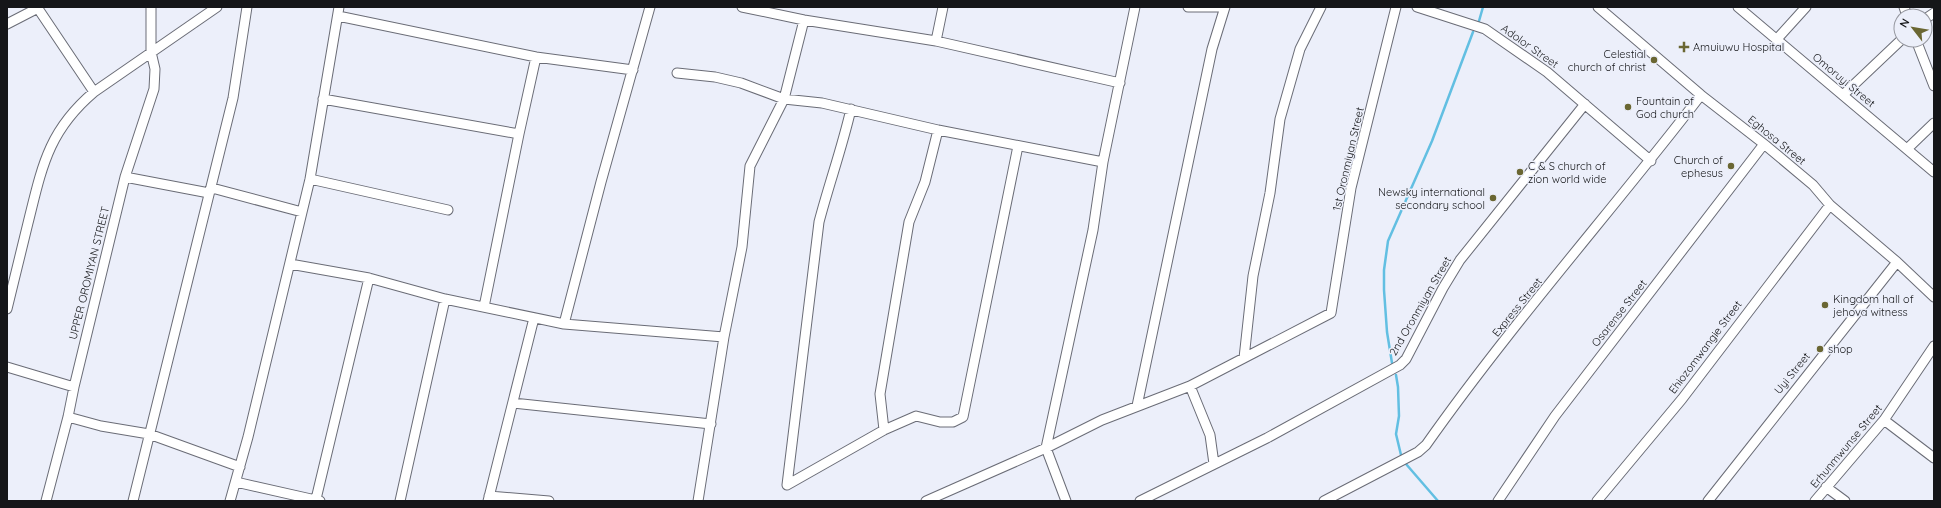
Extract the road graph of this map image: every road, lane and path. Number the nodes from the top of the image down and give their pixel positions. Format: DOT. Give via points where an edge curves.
graph roads {
  1 [pos="151,7"];
  2 [pos="217,7"];
  3 [pos="247,7"];
  4 [pos="650,7"];
  5 [pos="742,7"];
  6 [pos="943,7"];
  7 [pos="1134,7"];
  8 [pos="1188,7"];
  9 [pos="1224,7"];
  10 [pos="1321,7"];
  11 [pos="1396,7"];
  12 [pos="1417,7"];
  13 [pos="1598,7"];
  14 [pos="1738,7"];
  15 [pos="1806,7"];
  16 [pos="38,8"];
  17 [pos="338,11"];
  18 [pos="804,20"];
  19 [pos="7,24"];
  20 [pos="1777,40"];
  21 [pos="936,41"];
  22 [pos="1893,48"];
  23 [pos="1919,48"];
  24 [pos="151,52"];
  25 [pos="536,57"];
  26 [pos="633,70"];
  27 [pos="677,74"];
  28 [pos="1120,83"];
  29 [pos="1934,86"];
  30 [pos="94,92"];
  31 [pos="1701,95"];
  32 [pos="1843,95"];
  33 [pos="784,98"];
  34 [pos="324,99"];
  35 [pos="1585,104"];
  36 [pos="850,109"];
  37 [pos="1934,123"];
  38 [pos="938,130"];
  39 [pos="519,134"];
  40 [pos="1764,144"];
  41 [pos="1018,146"];
  42 [pos="1907,149"];
  43 [pos="1651,161"];
  44 [pos="1103,162"];
  45 [pos="1934,172"];
  46 [pos="125,177"];
  47 [pos="310,179"];
  48 [pos="210,191"];
  49 [pos="1830,205"];
  50 [pos="448,210"];
  51 [pos="302,212"];
  52 [pos="1896,262"];
  53 [pos="290,264"];
  54 [pos="369,278"];
  55 [pos="1934,297"];
  56 [pos="445,299"];
  57 [pos="484,307"];
  58 [pos="7,309"];
  59 [pos="534,318"];
  60 [pos="564,324"];
  61 [pos="724,337"];
  62 [pos="1934,346"];
  63 [pos="1244,358"];
  64 [pos="7,366"];
  65 [pos="1190,386"];
  66 [pos="74,387"];
  67 [pos="513,403"];
  68 [pos="1137,406"];
  69 [pos="68,417"];
  70 [pos="1884,420"];
  71 [pos="711,424"];
  72 [pos="884,430"];
  73 [pos="150,434"];
  74 [pos="1046,448"];
  75 [pos="1934,458"];
  76 [pos="1214,464"];
  77 [pos="240,466"];
  78 [pos="236,482"];
  79 [pos="1826,487"];
  80 [pos="488,499"];
  81 [pos="319,500"];
  82 [pos="46,501"];
  83 [pos="133,501"];
  84 [pos="230,501"];
  85 [pos="400,501"];
  86 [pos="549,501"];
  87 [pos="698,501"];
  88 [pos="926,501"];
  89 [pos="1066,501"];
  90 [pos="1140,501"];
  91 [pos="1324,501"];
  92 [pos="1498,501"];
  93 [pos="1597,501"];
  94 [pos="1708,501"];
  95 [pos="1815,501"];
  96 [pos="1846,501"];
  1 -- 24 [label="street, UPPER OROMIYAN STREET"];
  2 -- 24 [label="street"];
  3 -- 48 [label="street" via="233,98"];
  4 -- 26 [label="street"];
  5 -- 18 [label="street"];
  6 -- 21 [label="street"];
  7 -- 28 [label="street"];
  8 -- 9 [label="street"];
  9 -- 68 [label="street" via="1212,49"];
  10 -- 63 [label="street" via="1300,49 1280,119 1270,193 1253,276"];
  11 -- 63 [label="street, 1st Oronmiyan Street" via="1352,188 1331,313"];
  12 -- 35 [label="street, Adolor Street" via="1485,29 1547,72"];
  13 -- 31 [label="street, Eghosa Street"];
  14 -- 20 [label="street, Omoruyi Street"];
  15 -- 20 [label="street"];
  16 -- 19 [label="street"];
  16 -- 30 [label="street"];
  17 -- 25 [label="street"];
  17 -- 34 [label="street"];
  18 -- 21 [label="street"];
  18 -- 33 [label="street"];
  20 -- 32 [label="street, Omoruyi Street"];
  21 -- 28 [label="street"];
  22 -- 32 [label="street"];
  23 -- 29 [label="street"];
  24 -- 30 [label="street"];
  24 -- 46 [label="street, UPPER OROMIYAN STREET" via="156,69 154,89"];
  25 -- 26 [label="street"];
  25 -- 39 [label="street"];
  26 -- 60 [label="street"];
  27 -- 33 [label="street" via="725,79"];
  28 -- 44 [label="street"];
  30 -- 58 [label="street" via="65,120 43,164"];
  31 -- 40 [label="street, Eghosa Street"];
  31 -- 43 [label="street, Express Street"];
  32 -- 42 [label="street, Omoruyi Street"];
  33 -- 36 [label="street"];
  33 -- 61 [label="street" via="750,166 742,247"];
  34 -- 39 [label="street"];
  34 -- 47 [label="street"];
  35 -- 43 [label="street, Adolor Street"];
  35 -- 76 [label="street, 2nd Oronmiyan Street" via="1464,254 1406,359 1400,365"];
  36 -- 38 [label="street"];
  36 -- 72 [label="street" via="843,144 819,222 787,485"];
  37 -- 42 [label="street"];
  38 -- 41 [label="street"];
  38 -- 72 [label="street" via="925,182 909,222 880,394"];
  39 -- 57 [label="street"];
  40 -- 49 [label="street, Eghosa Street" via="1813,185"];
  40 -- 92 [label="street, Osarense Street" via="1555,416"];
  41 -- 44 [label="street"];
  41 -- 72 [label="street" via="963,417 953,422 940,422 916,416"];
  42 -- 45 [label="street, Omoruyi Street"];
  43 -- 91 [label="street, Express Street" via="1501,345 1426,445 1418,452"];
  44 -- 74 [label="street" via="1093,230"];
  46 -- 48 [label="street"];
  46 -- 66 [label="street, UPPER OROMIYAN STREET"];
  47 -- 50 [label="street"];
  47 -- 51 [label="street"];
  48 -- 51 [label="street"];
  48 -- 73 [label="street"];
  49 -- 52 [label="street, Eghosa Street"];
  49 -- 93 [label="street, Ehiozomwangie Street" via="1682,399"];
  51 -- 53 [label="street"];
  52 -- 55 [label="street, Eghosa Street"];
  52 -- 94 [label="street, Uyi Street"];
  53 -- 54 [label="street"];
  53 -- 77 [label="street"];
  54 -- 56 [label="street"];
  54 -- 81 [label="street"];
  56 -- 57 [label="street"];
  56 -- 85 [label="street"];
  57 -- 59 [label="street"];
  59 -- 60 [label="street"];
  59 -- 67 [label="street"];
  60 -- 61 [label="street"];
  61 -- 71 [label="street"];
  62 -- 70 [label="street, Erhunmwunse Street"];
  63 -- 65 [label="street"];
  64 -- 66 [label="street"];
  65 -- 68 [label="street"];
  65 -- 76 [label="street" via="1210,435"];
  66 -- 69 [label="street, UPPER OROMIYAN STREET"];
  67 -- 71 [label="street"];
  67 -- 80 [label="street"];
  68 -- 74 [label="street"];
  69 -- 73 [label="street" via="101,426"];
  69 -- 82 [label="street, UPPER OROMIYAN STREET"];
  70 -- 75 [label="street"];
  70 -- 79 [label="street, Erhunmwunse Street"];
  71 -- 87 [label="street"];
  73 -- 77 [label="street"];
  73 -- 83 [label="street"];
  74 -- 88 [label="street"];
  74 -- 89 [label="street"];
  76 -- 90 [label="street, 2nd Oronmiyan Street"];
  77 -- 78 [label="street"];
  78 -- 81 [label="street"];
  78 -- 84 [label="street"];
  79 -- 95 [label="street, Erhunmwunse Street"];
  79 -- 96 [label="street"];
  80 -- 86 [label="street"];
}
